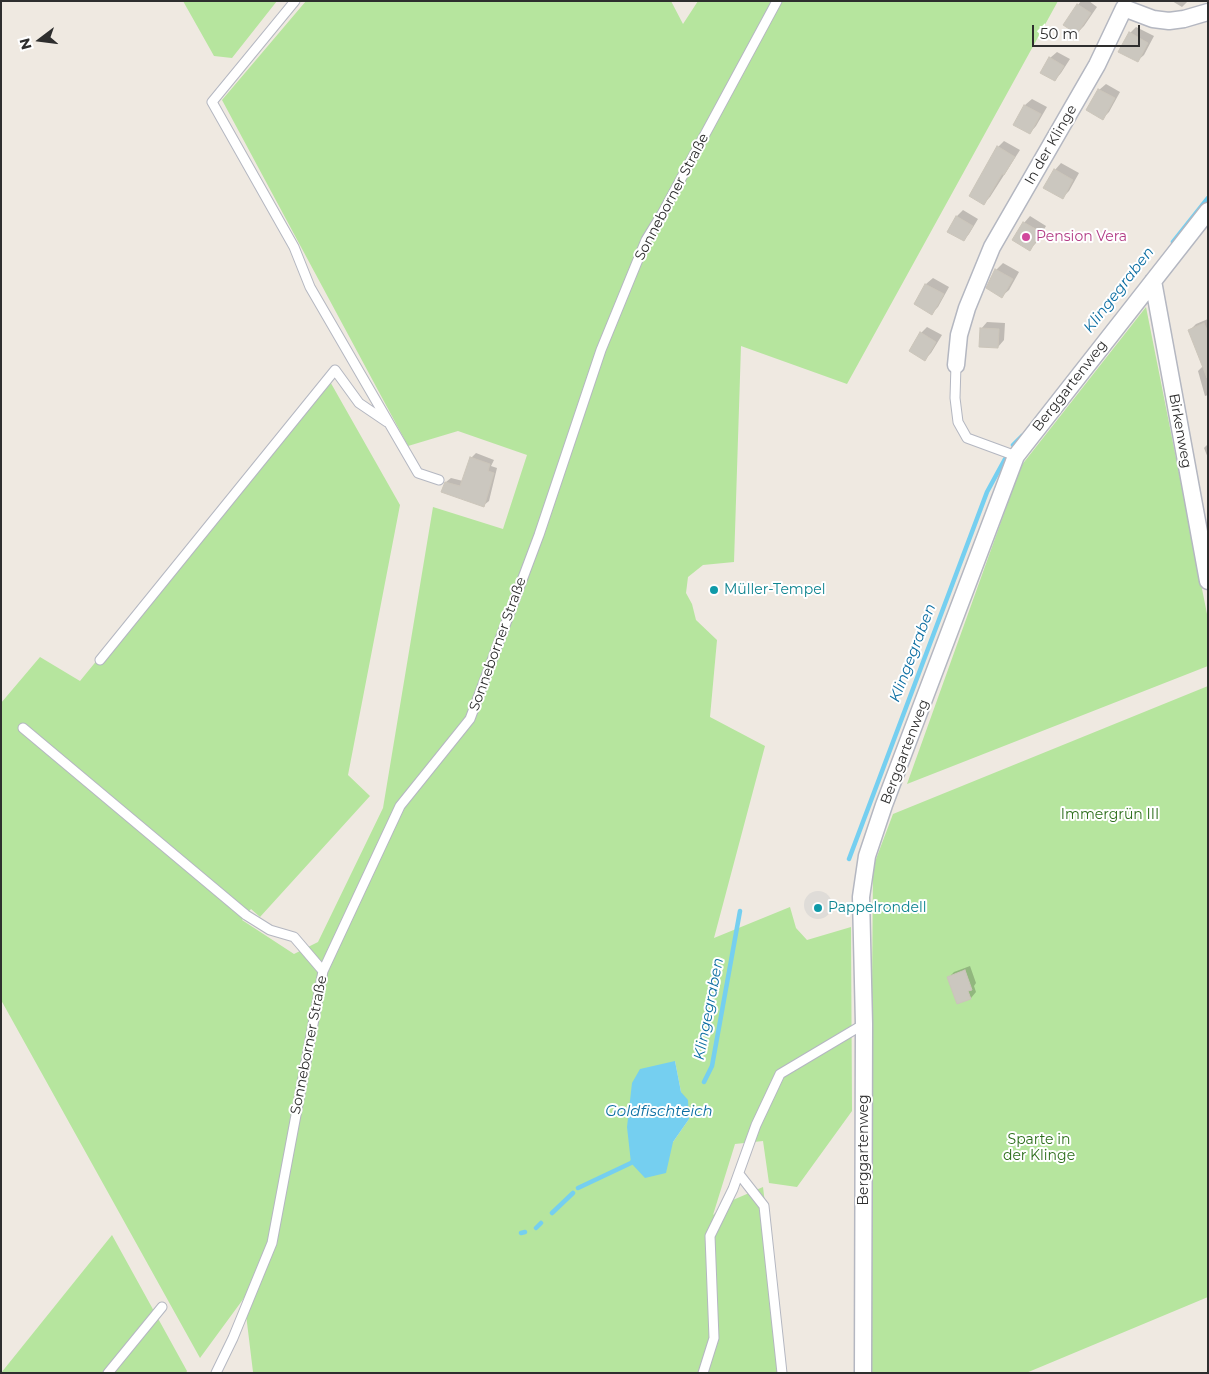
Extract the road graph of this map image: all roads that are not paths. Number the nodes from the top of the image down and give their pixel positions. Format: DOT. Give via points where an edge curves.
graph roads {
  1 [pos="295,1"];
  2 [pos="777,1"];
  3 [pos="1123,4"];
  4 [pos="1208,12"];
  5 [pos="1208,212"];
  6 [pos="1153,281"];
  7 [pos="956,365"];
  8 [pos="389,423"];
  9 [pos="1016,456"];
  10 [pos="439,480"];
  11 [pos="1208,581"];
  12 [pos="100,660"];
  13 [pos="23,728"];
  14 [pos="323,971"];
  15 [pos="864,1024"];
  16 [pos="739,1174"];
  17 [pos="162,1307"];
  18 [pos="108,1373"];
  19 [pos="216,1373"];
  20 [pos="703,1373"];
  21 [pos="782,1373"];
  22 [pos="863,1373"];
  1 -- 8 [label="lane" via="212,102 294,247 310,287"];
  2 -- 14 [label="lane, Sonneborner Straße" via="646,240 602,350 539,535 470,719 400,806"];
  3 -- 4 [label="street, In der Klinge" via="1153,19 1169,21"];
  3 -- 7 [label="street, In der Klinge" via="1097,65 992,247 966,308"];
  5 -- 6 [label="street, Berggartenweg"];
  6 -- 9 [label="street, Berggartenweg"];
  6 -- 11 [label="street, Birkenweg"];
  7 -- 9 [label="lane" via="958,422 967,438"];
  8 -- 10 [label="lane" via="418,473"];
  8 -- 12 [label="lane" via="359,403 335,370"];
  9 -- 15 [label="street, Berggartenweg" via="867,856 861,897"];
  13 -- 14 [label="lane" via="246,915 270,930 294,937"];
  14 -- 19 [label="lane, Sonneborner Straße" via="272,1243"];
  15 -- 16 [label="lane" via="780,1074 756,1125"];
  15 -- 22 [label="street, Berggartenweg"];
  16 -- 20 [label="lane" via="710,1236 714,1338"];
  16 -- 21 [label="lane" via="764,1206"];
  17 -- 18 [label="lane"];
}
